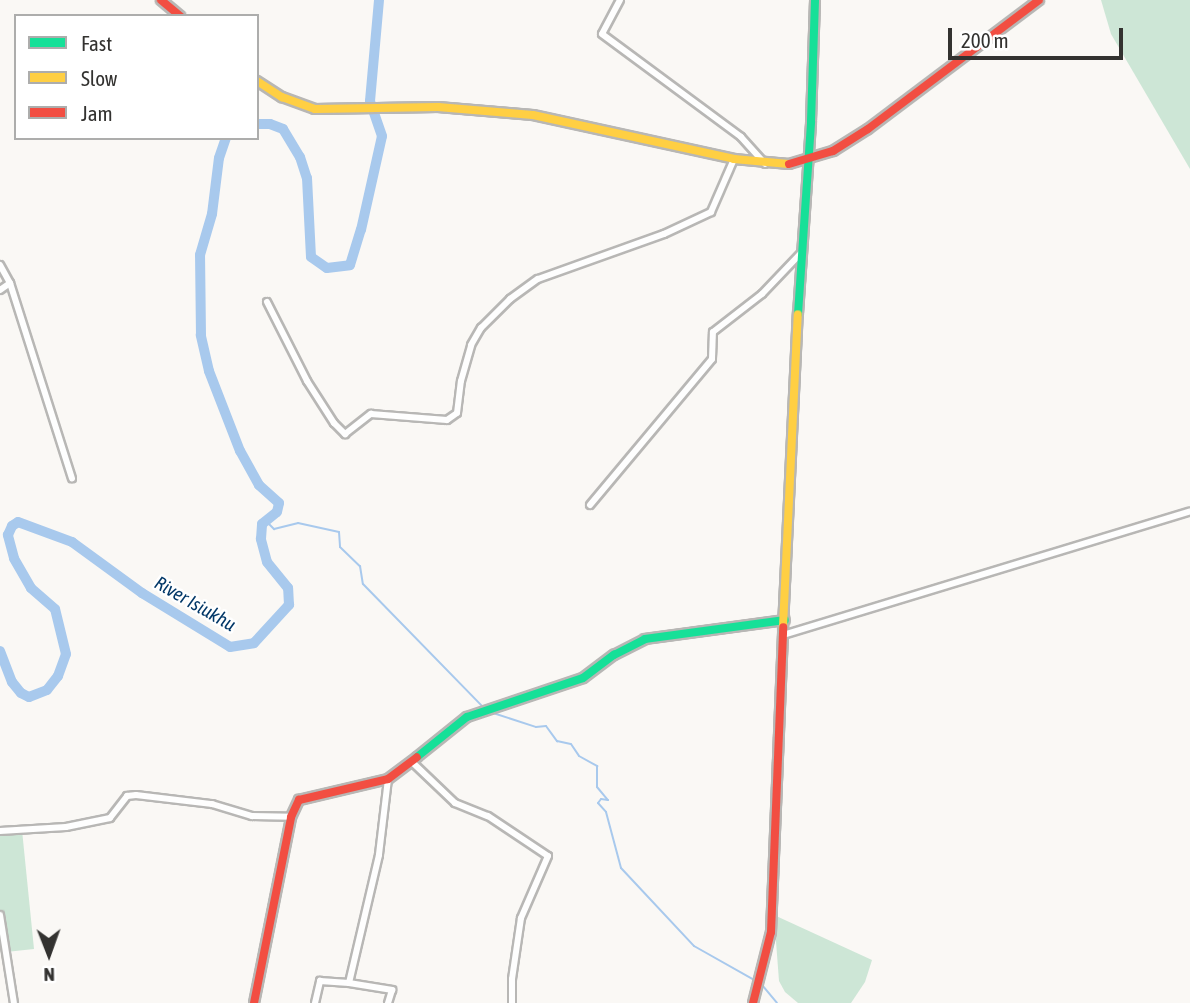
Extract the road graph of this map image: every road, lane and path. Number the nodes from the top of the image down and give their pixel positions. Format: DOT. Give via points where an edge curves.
graph roads {
  1 [pos="161,0"];
  2 [pos="620,0"];
  3 [pos="815,0"];
  4 [pos="1039,0"];
  5 [pos="178,14"];
  6 [pos="259,83"];
  7 [pos="734,159"];
  8 [pos="809,159"];
  9 [pos="765,164"];
  10 [pos="802,252"];
  11 [pos="0,265"];
  12 [pos="10,284"];
  13 [pos="0,290"];
  14 [pos="267,303"];
  15 [pos="72,478"];
  16 [pos="590,505"];
  17 [pos="1190,511"];
  18 [pos="785,620"];
  19 [pos="783,635"];
  20 [pos="411,761"];
  21 [pos="387,779"];
  22 [pos="291,817"];
  23 [pos="0,831"];
  24 [pos="0,915"];
  25 [pos="349,983"];
  26 [pos="14,1003"];
  27 [pos="254,1003"];
  28 [pos="315,1003"];
  29 [pos="388,1003"];
  30 [pos="512,1003"];
  31 [pos="753,1003"];
  1 -- 5 [label="street"];
  2 -- 9 [label="street" via="602,34 741,137"];
  3 -- 8 [label="street"];
  4 -- 8 [label="street" via="868,130 834,151"];
  6 -- 7 [label="street" via="305,107 328,111 438,107 533,115"];
  7 -- 9 [label="street"];
  7 -- 14 [label="street" via="711,212 664,234 538,279 510,299 471,345 457,413 447,420 371,414 345,434 307,381"];
  8 -- 9 [label="street"];
  8 -- 10 [label="street"];
  10 -- 16 [label="street" via="762,294 713,332 712,359"];
  10 -- 18 [label="street"];
  11 -- 12 [label="street"];
  12 -- 13 [label="street"];
  12 -- 15 [label="street"];
  17 -- 19 [label="street"];
  18 -- 19 [label="street"];
  18 -- 20 [label="street" via="645,639 583,678 475,712"];
  19 -- 31 [label="street" via="771,932"];
  20 -- 21 [label="street"];
  20 -- 30 [label="street" via="455,803 488,816 548,856 521,918"];
  21 -- 22 [label="street" via="310,795 299,800"];
  21 -- 25 [label="street" via="379,855"];
  22 -- 23 [label="street" via="252,816 212,804 136,795 127,796 110,818 66,827"];
  22 -- 27 [label="street"];
  24 -- 26 [label="street"];
  25 -- 28 [label="street" via="320,981"];
  25 -- 29 [label="street" via="392,990"];
}
